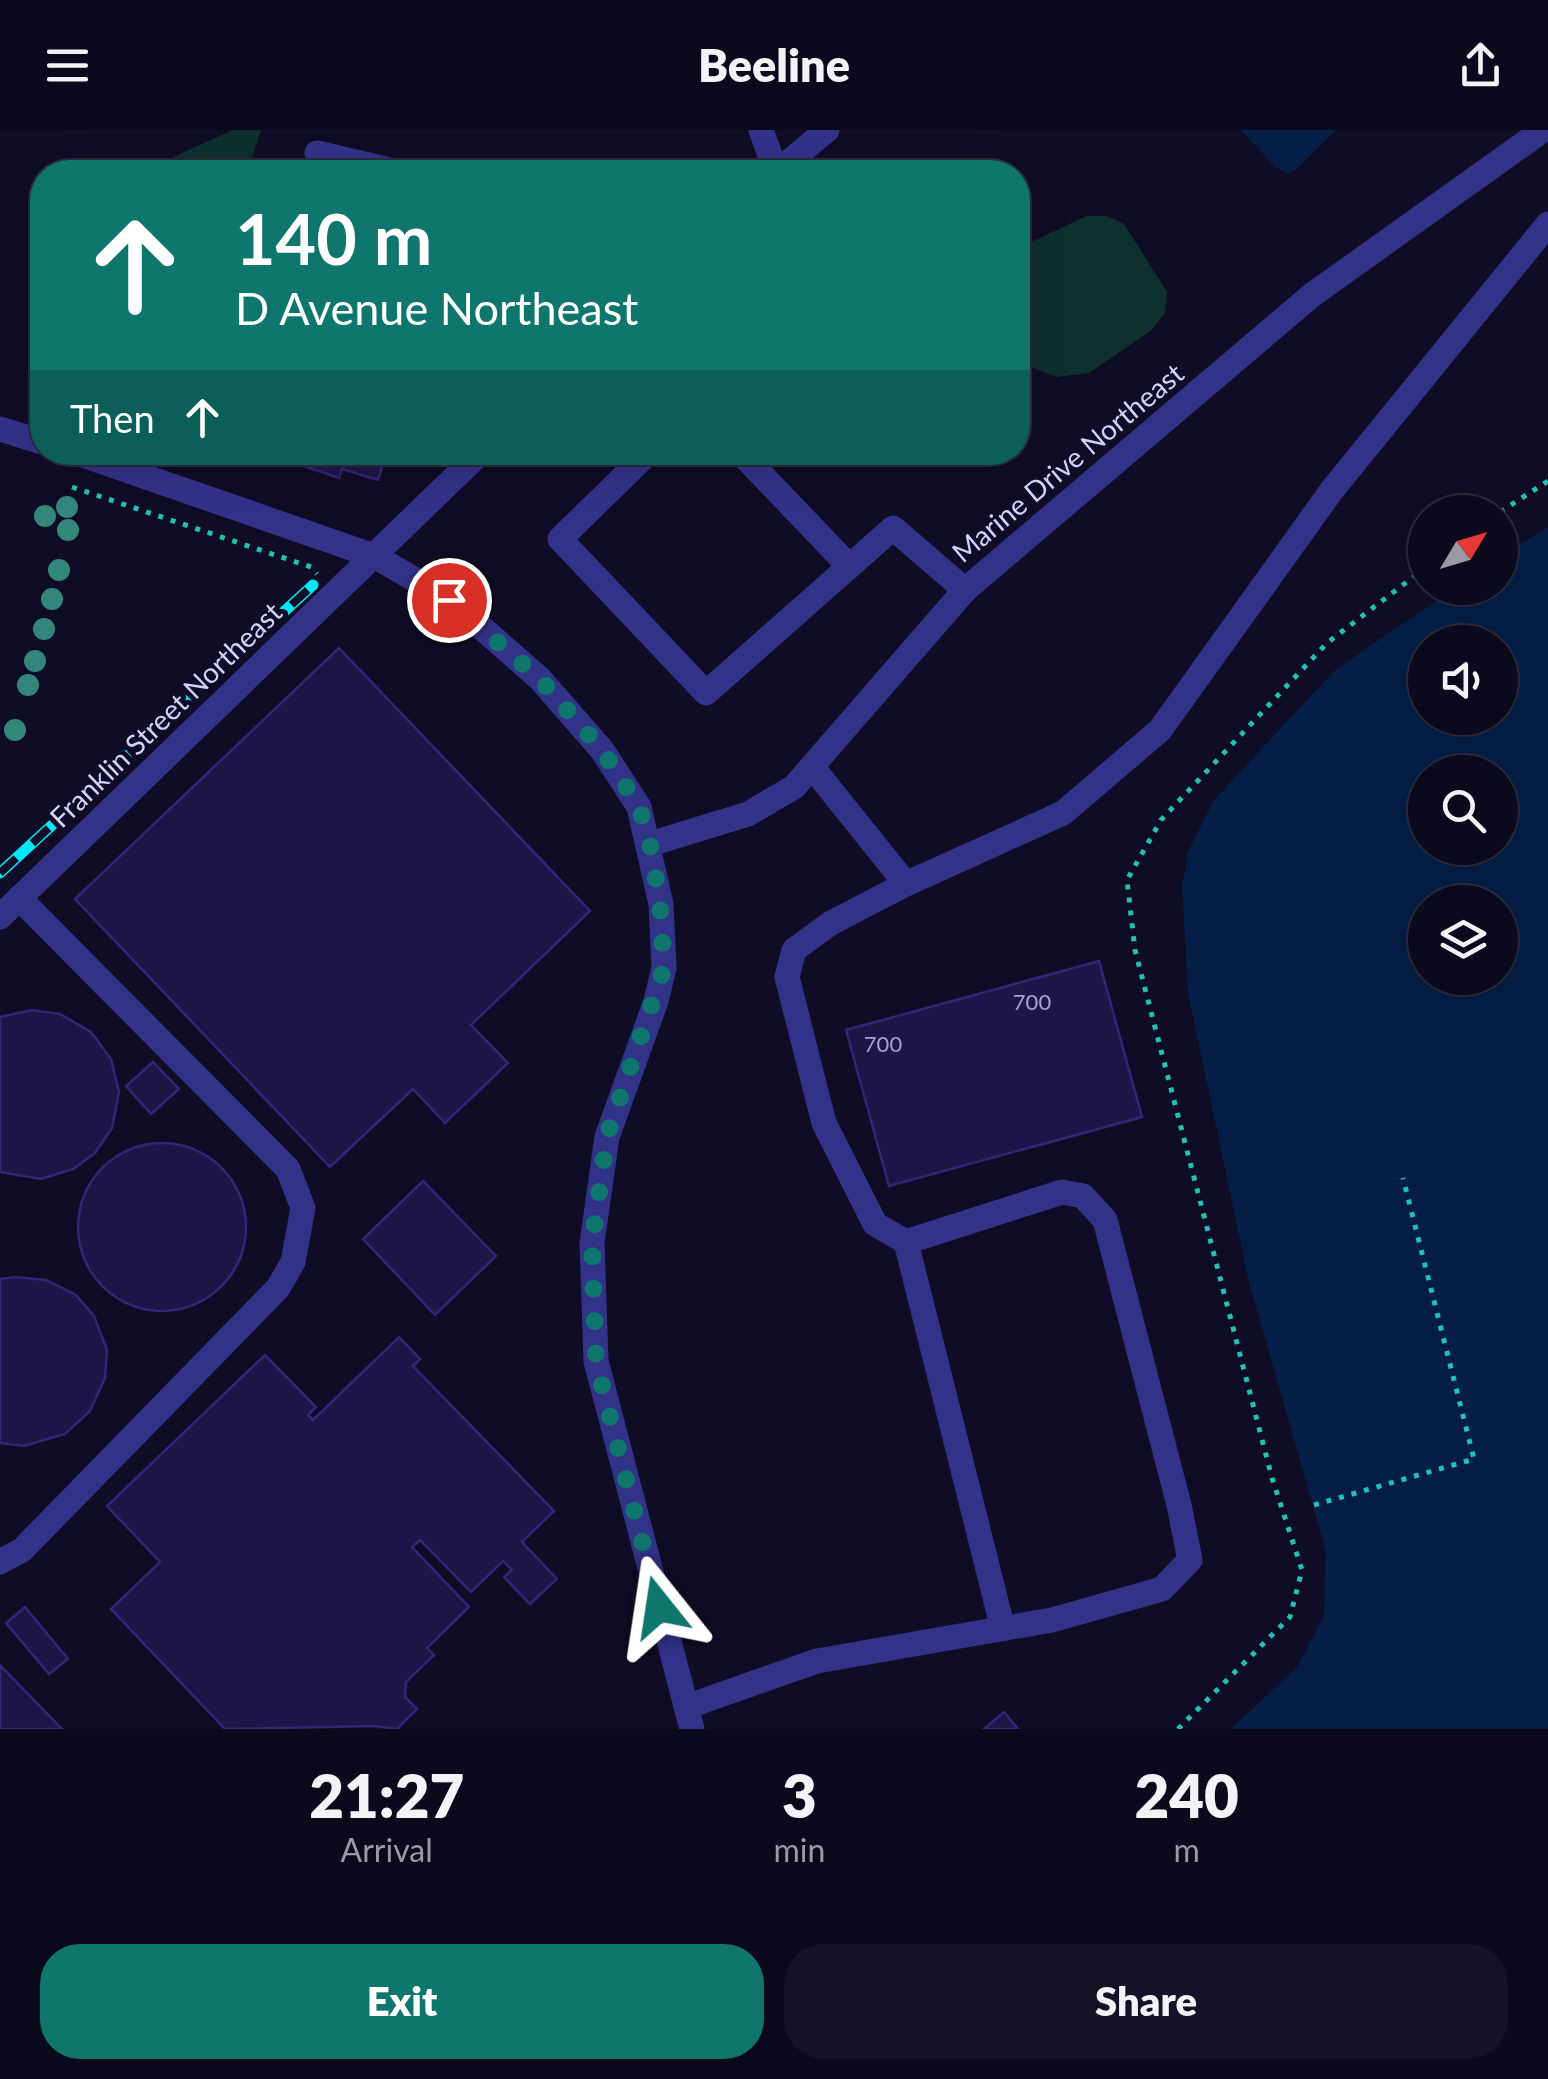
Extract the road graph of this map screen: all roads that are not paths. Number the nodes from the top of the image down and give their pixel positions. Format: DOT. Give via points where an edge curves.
graph roads {
  1 [pos="761,130"];
  2 [pos="827,130"];
  3 [pos="1543,130"];
  4 [pos="316,153"];
  5 [pos="346,160"];
  6 [pos="772,160"];
  7 [pos="791,160"];
  8 [pos="1548,224"];
  9 [pos="0,429"];
  10 [pos="30,438"];
  11 [pos="112,465"];
  12 [pos="461,465"];
  13 [pos="636,465"];
  14 [pos="752,465"];
  15 [pos="374,556"];
  16 [pos="848,565"];
  17 [pos="964,590"];
  18 [pos="813,768"];
  19 [pos="650,844"];
  20 [pos="906,884"];
  21 [pos="19,898"];
  22 [pos="0,917"];
  23 [pos="906,1242"];
  24 [pos="0,1562"];
  25 [pos="1004,1629"];
  26 [pos="690,1718"];
  1 -- 6 [label="street"];
  2 -- 7 [label="street"];
  3 -- 17 [label="street, Marine Drive Northeast" via="1312,295"];
  4 -- 5 [label="street"];
  8 -- 20 [label="street" via="1332,490 1160,730 1063,813"];
  9 -- 10 [label="street"];
  11 -- 15 [label="street"];
  12 -- 15 [label="street, Franklin Street Northeast"];
  13 -- 16 [label="street" via="560,538 706,693"];
  14 -- 16 [label="street"];
  15 -- 19 [label="street" via="449,600 540,679 612,764 639,806"];
  15 -- 21 [label="street, Franklin Street Northeast"];
  16 -- 17 [label="street" via="893,528"];
  17 -- 18 [label="street, Marine Drive Northeast"];
  18 -- 19 [label="street, Marine Drive Northeast" via="748,814"];
  18 -- 20 [label="street"];
  19 -- 26 [label="street" via="664,968 607,1136 592,1244 596,1362"];
  20 -- 23 [label="street" via="794,950 787,977 824,1123 875,1224"];
  21 -- 22 [label="street, Franklin Street Northeast"];
  21 -- 24 [label="street" via="288,1169 303,1208 293,1262 278,1288 22,1550"];
  23 -- 25 [label="street"];
  23 -- 25 [label="street" via="1062,1192 1084,1196 1105,1220 1180,1504 1190,1560 1162,1589"];
  25 -- 26 [label="street" via="817,1661"];
}
